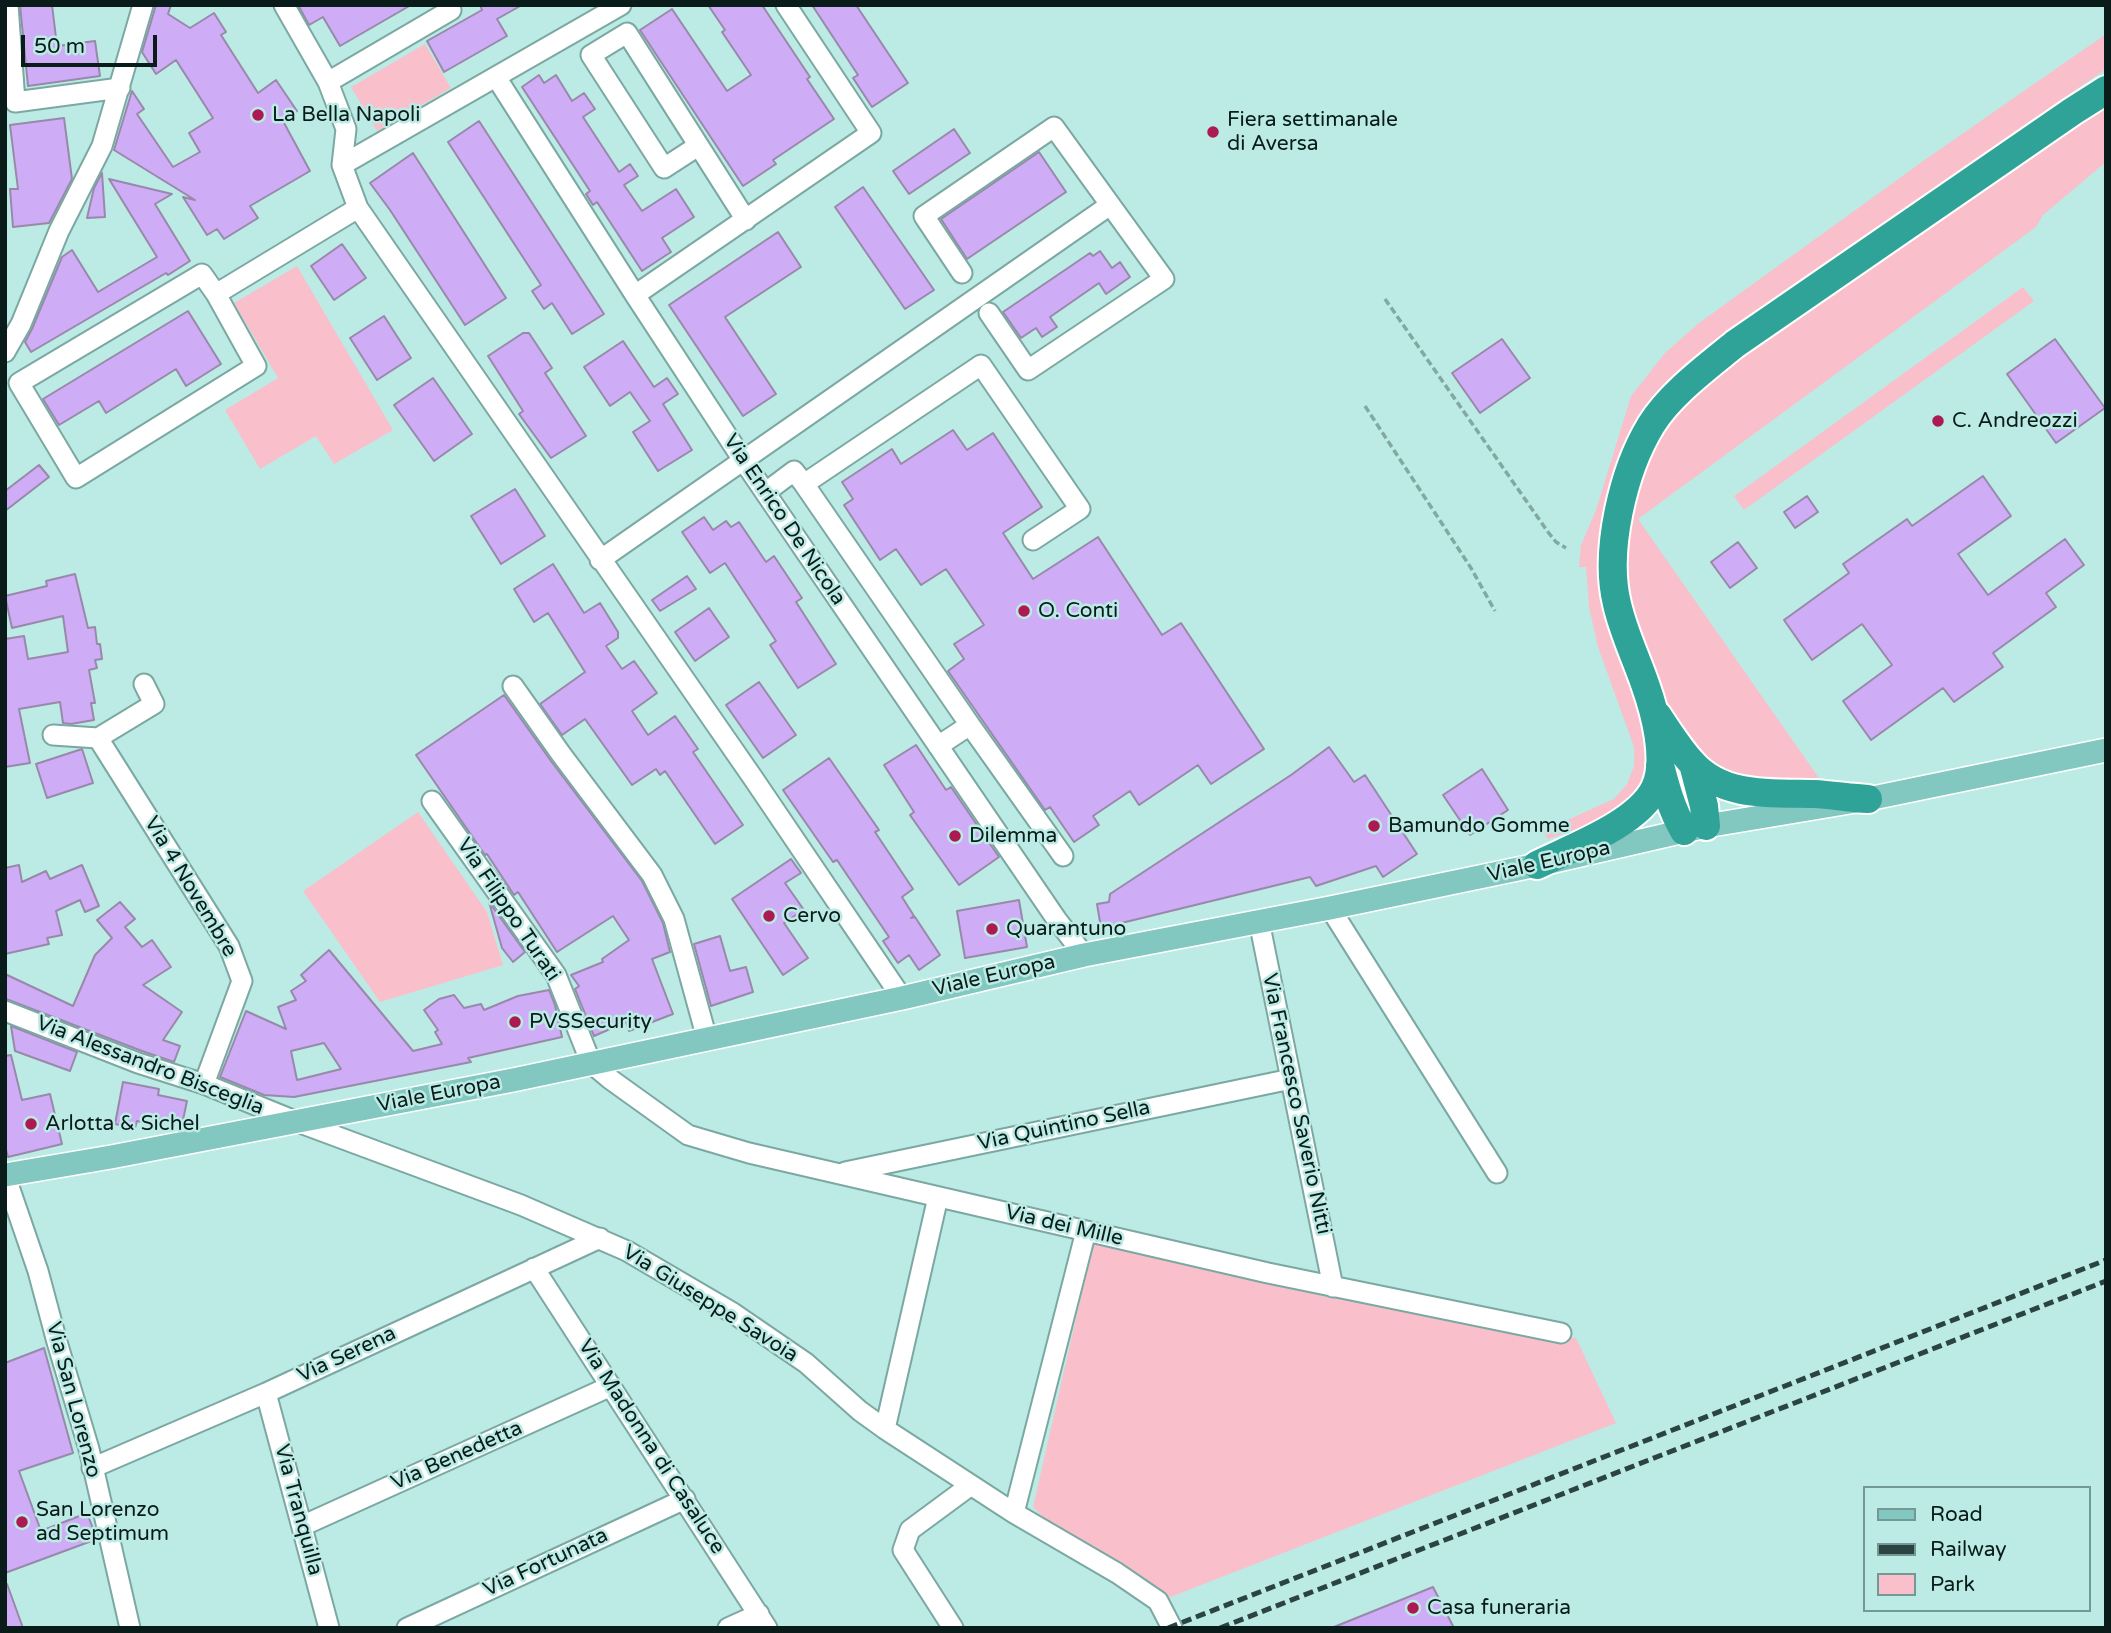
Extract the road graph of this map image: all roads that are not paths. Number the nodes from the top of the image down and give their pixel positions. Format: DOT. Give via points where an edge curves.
graph roads {
  1 [pos="8,5"];
  2 [pos="143,5"];
  3 [pos="284,5"];
  4 [pos="448,5"];
  5 [pos="621,5"];
  6 [pos="786,5"];
  7 [pos="496,77"];
  8 [pos="328,82"];
  9 [pos="120,88"];
  10 [pos="2106,90"];
  11 [pos="698,146"];
  12 [pos="342,165"];
  13 [pos="1110,205"];
  14 [pos="358,208"];
  15 [pos="746,220"];
  16 [pos="962,272"];
  17 [pos="216,294"];
  18 [pos="635,295"];
  19 [pos="989,313"];
  20 [pos="5,352"];
  21 [pos="743,460"];
  22 [pos="804,484"];
  23 [pos="766,492"];
  24 [pos="1033,540"];
  25 [pos="600,560"];
  26 [pos="144,684"];
  27 [pos="513,686"];
  28 [pos="1655,713"];
  29 [pos="970,725"];
  30 [pos="53,735"];
  31 [pos="98,738"];
  32 [pos="938,746"];
  33 [pos="2106,750"];
  34 [pos="1693,764"];
  35 [pos="1660,765"];
  36 [pos="1868,799"];
  37 [pos="432,801"];
  38 [pos="1695,828"];
  39 [pos="1063,856"];
  40 [pos="1537,865"];
  41 [pos="1330,908"];
  42 [pos="1259,921"];
  43 [pos="1084,955"];
  44 [pos="902,998"];
  45 [pos="5,1011"];
  46 [pos="707,1039"];
  47 [pos="591,1063"];
  48 [pos="1291,1079"];
  49 [pos="204,1084"];
  50 [pos="295,1121"];
  51 [pos="837,1173"];
  52 [pos="1497,1173"];
  53 [pos="5,1175"];
  54 [pos="938,1196"];
  55 [pos="1086,1231"];
  56 [pos="600,1238"];
  57 [pos="534,1268"];
  58 [pos="1333,1286"];
  59 [pos="1561,1333"];
  60 [pos="611,1386"];
  61 [pos="266,1393"];
  62 [pos="885,1429"];
  63 [pos="92,1468"];
  64 [pos="971,1485"];
  65 [pos="685,1499"];
  66 [pos="1014,1513"];
  67 [pos="302,1526"];
  68 [pos="763,1621"];
  69 [pos="130,1628"];
  70 [pos="329,1628"];
  71 [pos="407,1628"];
  72 [pos="728,1628"];
  73 [pos="953,1628"];
  74 [pos="1172,1628"];
  1 -- 9 [label="street" via="15,102"];
  2 -- 9 [label="street"];
  3 -- 8 [label="street"];
  4 -- 8 [label="street" via="451,10"];
  5 -- 7 [label="street"];
  6 -- 15 [label="street" via="870,133"];
  7 -- 12 [label="street"];
  7 -- 18 [label="street, Via Enrico De Nicola"];
  8 -- 12 [label="street" via="345,129"];
  9 -- 20 [label="street" via="102,146"];
  10 -- 28 [label="highway" via="1735,344 1685,385 1652,424 1622,492 1613,570 1616,604"];
  11 -- 11 [label="street" via="627,33 591,55 664,168"];
  11 -- 15 [label="street"];
  12 -- 14 [label="street"];
  13 -- 16 [label="street" via="1054,127 924,216"];
  13 -- 19 [label="street" via="1164,279 1028,370"];
  13 -- 21 [label="street"];
  14 -- 17 [label="street"];
  14 -- 25 [label="street"];
  15 -- 18 [label="street"];
  17 -- 17 [label="street" via="202,274 19,383 76,478 256,366"];
  18 -- 21 [label="street, Via Enrico De Nicola"];
  21 -- 23 [label="street, Via Enrico De Nicola"];
  21 -- 25 [label="street"];
  22 -- 23 [label="street" via="794,471"];
  22 -- 24 [label="street" via="981,365 1080,509"];
  22 -- 29 [label="street"];
  23 -- 32 [label="street, Via Enrico De Nicola"];
  25 -- 44 [label="street"];
  26 -- 31 [label="street" via="154,704"];
  27 -- 46 [label="street" via="652,875 674,919"];
  28 -- 34 [label="highway"];
  28 -- 35 [label="highway"];
  29 -- 32 [label="street"];
  29 -- 39 [label="street"];
  30 -- 31 [label="street"];
  31 -- 49 [label="street, Via 4 Novembre" via="229,946 242,981"];
  32 -- 43 [label="street, Via Enrico De Nicola"];
  33 -- 36 [label="main road, Viale Europa"];
  34 -- 36 [label="highway" via="1729,788"];
  34 -- 38 [label="highway" via="1702,797"];
  35 -- 38 [label="highway" via="1675,816"];
  35 -- 40 [label="highway" via="1655,788 1634,814"];
  36 -- 38 [label="main road, Viale Europa"];
  37 -- 47 [label="street, Via Filippo Turati" via="556,975"];
  38 -- 40 [label="main road, Viale Europa"];
  40 -- 41 [label="main road, Viale Europa"];
  41 -- 42 [label="main road, Viale Europa"];
  41 -- 52 [label="street"];
  42 -- 43 [label="main road, Viale Europa"];
  42 -- 48 [label="street, Via Francesco Saverio Nitti"];
  43 -- 44 [label="main road, Viale Europa"];
  44 -- 46 [label="main road, Viale Europa"];
  45 -- 49 [label="street, Via Alessandro Bisceglia"];
  46 -- 47 [label="main road, Viale Europa"];
  47 -- 50 [label="main road, Viale Europa"];
  47 -- 51 [label="street, Via dei Mille" via="688,1135"];
  48 -- 51 [label="street, Via Quintino Sella"];
  48 -- 58 [label="street, Via Francesco Saverio Nitti"];
  49 -- 50 [label="street, Via Alessandro Bisceglia"];
  50 -- 53 [label="main road, Viale Europa"];
  50 -- 56 [label="street, Via Giuseppe Savoia"];
  51 -- 54 [label="street, Via dei Mille"];
  53 -- 63 [label="street, Via San Lorenzo" via="38,1272"];
  54 -- 55 [label="street, Via dei Mille"];
  54 -- 62 [label="street"];
  55 -- 58 [label="street, Via dei Mille"];
  55 -- 66 [label="street"];
  56 -- 57 [label="street, Via Serena"];
  56 -- 62 [label="street, Via Giuseppe Savoia" via="733,1313 806,1363"];
  57 -- 60 [label="street, Via Madonna di Casaluce"];
  57 -- 61 [label="street, Via Serena"];
  58 -- 59 [label="street, Via dei Mille"];
  60 -- 65 [label="street, Via Madonna di Casaluce"];
  60 -- 67 [label="street, Via Benedetta"];
  61 -- 63 [label="street, Via Serena"];
  61 -- 67 [label="street, Via Tranquilla"];
  62 -- 64 [label="street, Via Giuseppe Savoia"];
  63 -- 69 [label="street, Via San Lorenzo"];
  64 -- 66 [label="street, Via Giuseppe Savoia"];
  64 -- 73 [label="street" via="910,1530 903,1550"];
  65 -- 68 [label="street, Via Madonna di Casaluce"];
  65 -- 71 [label="street, Via Fortunata"];
  66 -- 74 [label="street, Via Giuseppe Savoia" via="1158,1601"];
  67 -- 70 [label="street, Via Tranquilla"];
  68 -- 72 [label="street"];
}
